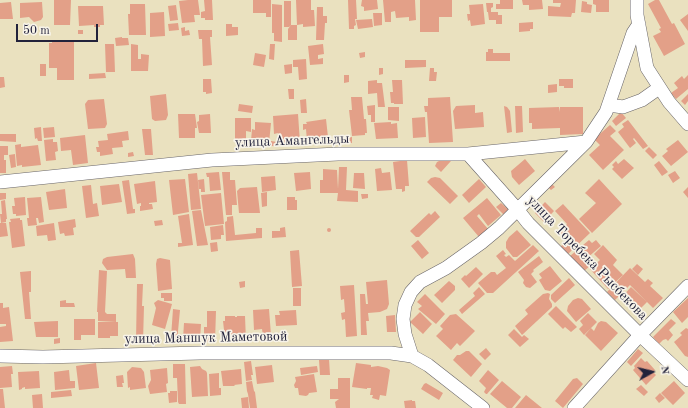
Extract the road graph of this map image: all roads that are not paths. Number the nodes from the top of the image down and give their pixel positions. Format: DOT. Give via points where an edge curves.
graph roads {
  1 [pos="637,0"];
  2 [pos="639,24"];
  3 [pos="659,88"];
  4 [pos="609,105"];
  5 [pos="688,124"];
  6 [pos="586,142"];
  7 [pos="468,154"];
  8 [pos="0,182"];
  9 [pos="517,208"];
  10 [pos="688,286"];
  11 [pos="640,335"];
  12 [pos="0,356"];
  13 [pos="412,356"];
  14 [pos="688,380"];
  15 [pos="483,408"];
  16 [pos="574,408"];
  1 -- 2 [label="street"];
  2 -- 3 [label="street" via="647,68"];
  2 -- 4 [label="street" via="633,33"];
  3 -- 4 [label="street" via="642,100 623,107"];
  3 -- 5 [label="street"];
  4 -- 6 [label="street"];
  6 -- 7 [label="street, улица Амангельды"];
  6 -- 9 [label="street"];
  7 -- 8 [label="street, улица Амангельды" via="338,154 212,160"];
  7 -- 9 [label="street, улица Торебека Рысбекова"];
  9 -- 11 [label="street, улица Торебека Рысбекова" via="528,223"];
  9 -- 13 [label="street" via="481,243 446,268 420,282 411,292 403,319"];
  10 -- 11 [label="street"];
  11 -- 14 [label="street, улица Торебека Рысбекова"];
  11 -- 16 [label="street"];
  12 -- 13 [label="street, улица Маншук Маметовой" via="300,352 391,353"];
  13 -- 15 [label="street" via="428,365"];
}
